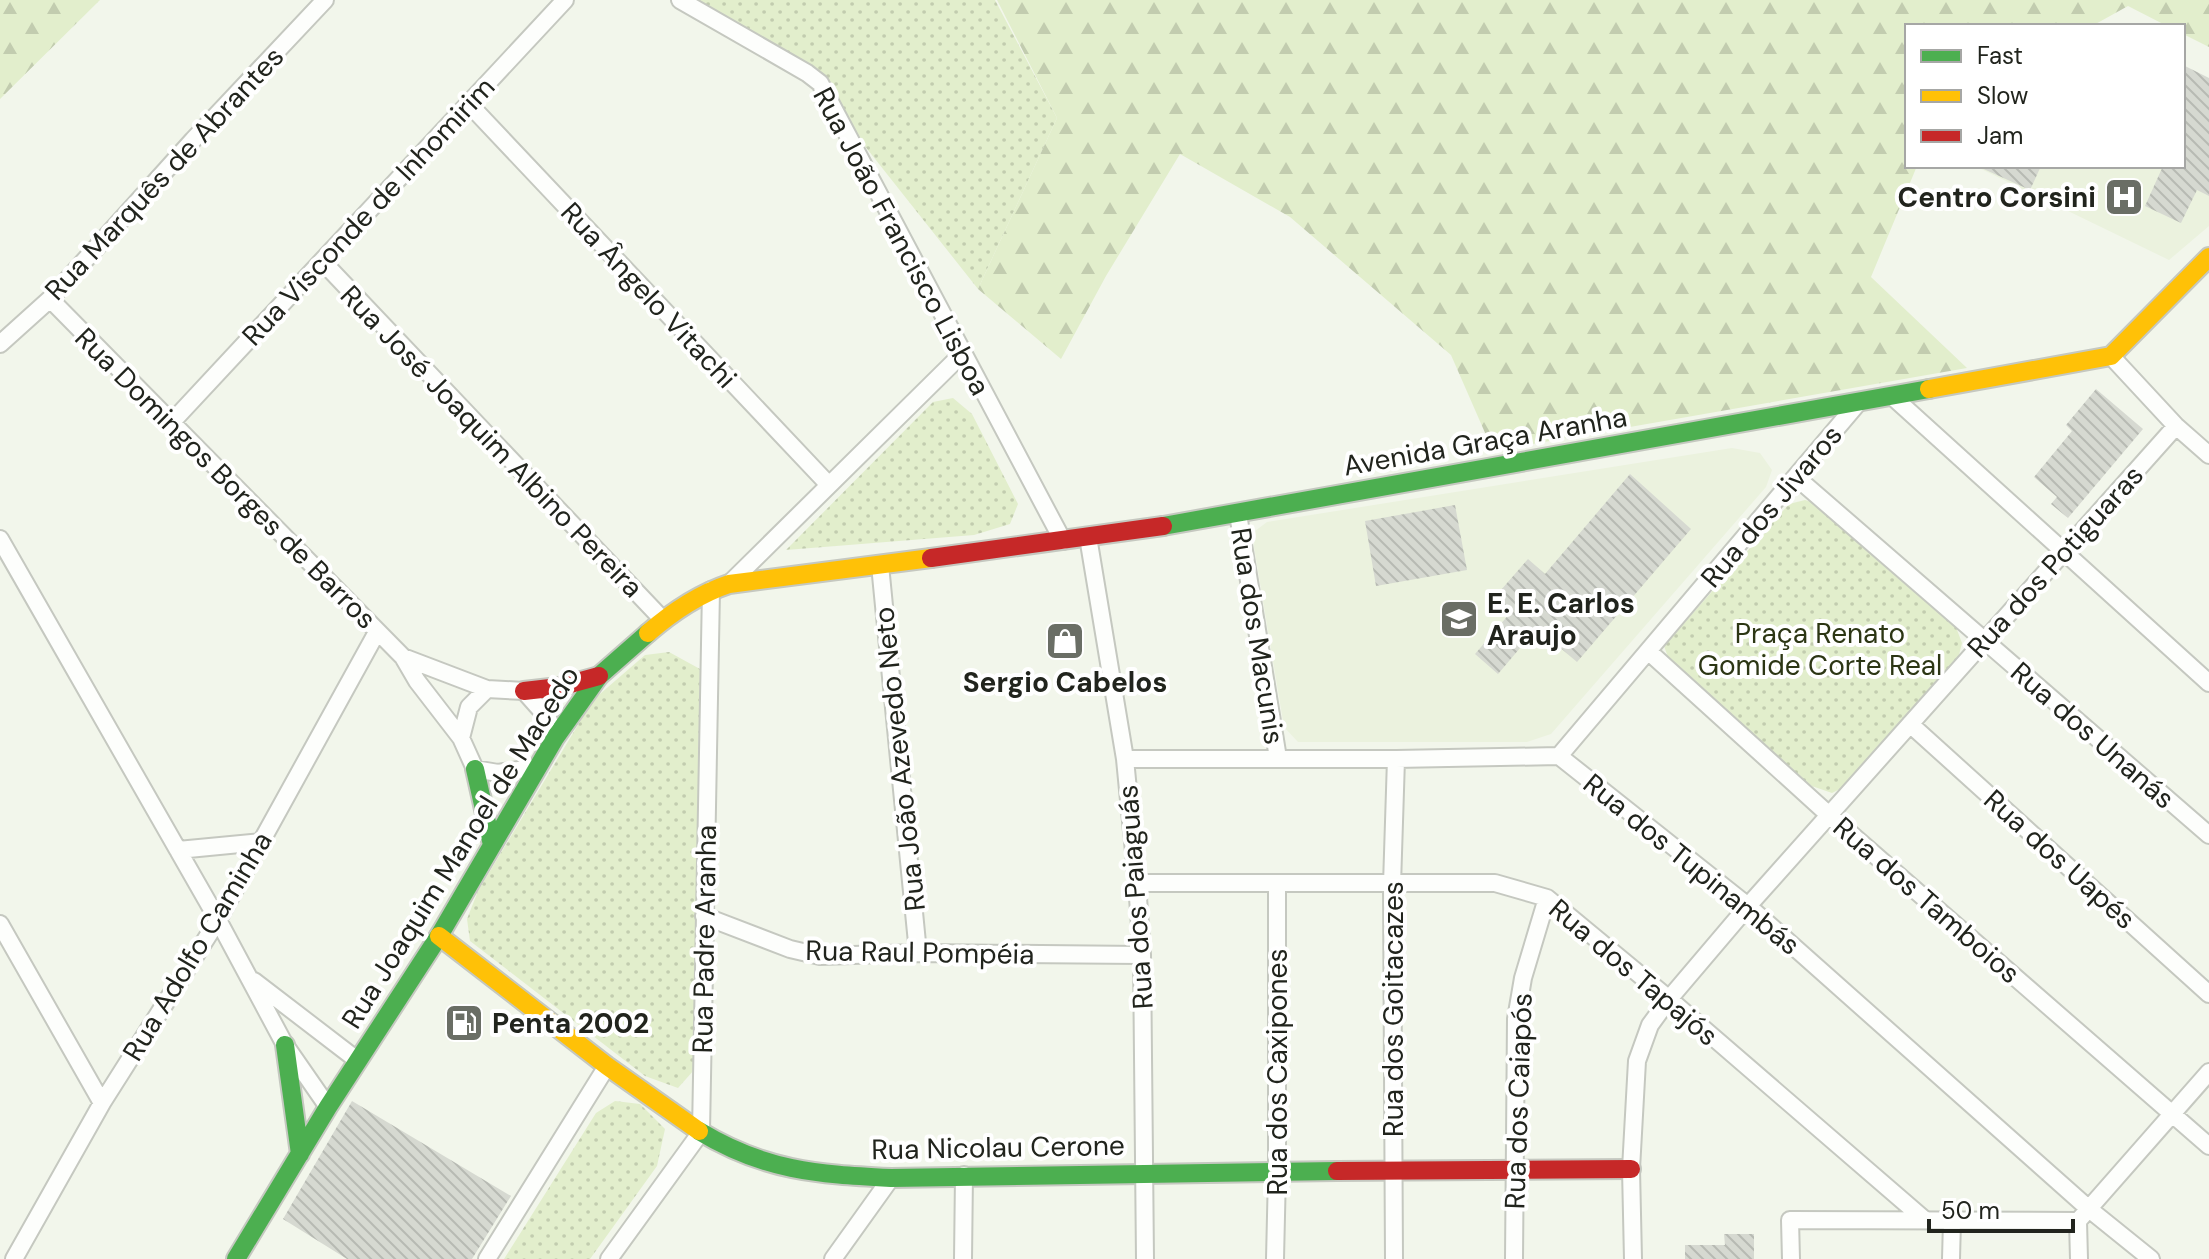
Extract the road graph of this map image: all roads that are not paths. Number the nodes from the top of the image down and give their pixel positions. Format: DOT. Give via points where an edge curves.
graph roads {
  1 [pos="325,0"];
  2 [pos="565,0"];
  3 [pos="680,0"];
  4 [pos="469,104"];
  5 [pos="2209,257"];
  6 [pos="322,261"];
  7 [pos="50,299"];
  8 [pos="0,344"];
  9 [pos="963,353"];
  10 [pos="2111,356"];
  11 [pos="1893,397"];
  12 [pos="1858,403"];
  13 [pos="171,423"];
  14 [pos="2176,426"];
  15 [pos="2209,455"];
  16 [pos="1796,477"];
  17 [pos="829,485"];
  18 [pos="1238,514"];
  19 [pos="1088,537"];
  20 [pos="0,539"];
  21 [pos="1063,541"];
  22 [pos="2063,552"];
  23 [pos="15,565"];
  24 [pos="880,565"];
  25 [pos="0,576"];
  26 [pos="729,584"];
  27 [pos="711,590"];
  28 [pos="663,620"];
  29 [pos="377,632"];
  30 [pos="1984,641"];
  31 [pos="1648,651"];
  32 [pos="403,657"];
  33 [pos="599,676"];
  34 [pos="2209,683"];
  35 [pos="487,689"];
  36 [pos="524,691"];
  37 [pos="1910,724"];
  38 [pos="461,738"];
  39 [pos="555,738"];
  40 [pos="1559,756"];
  41 [pos="1278,758"];
  42 [pos="1125,759"];
  43 [pos="1396,759"];
  44 [pos="538,767"];
  45 [pos="475,769"];
  46 [pos="1829,815"];
  47 [pos="2209,835"];
  48 [pos="261,842"];
  49 [pos="492,845"];
  50 [pos="178,850"];
  51 [pos="1137,883"];
  52 [pos="1277,884"];
  53 [pos="1392,885"];
  54 [pos="1547,898"];
  55 [pos="1748,906"];
  56 [pos="704,916"];
  57 [pos="218,920"];
  58 [pos="0,924"];
  59 [pos="439,936"];
  60 [pos="918,953"];
  61 [pos="1142,955"];
  62 [pos="250,977"];
  63 [pos="2209,994"];
  64 [pos="1669,999"];
  65 [pos="285,1045"];
  66 [pos="357,1060"];
  67 [pos="607,1066"];
  68 [pos="2209,1072"];
  69 [pos="102,1103"];
  70 [pos="328,1107"];
  71 [pos="2173,1113"];
  72 [pos="701,1132"];
  73 [pos="2209,1146"];
  74 [pos="300,1154"];
  75 [pos="1392,1169"];
  76 [pos="1513,1169"];
  77 [pos="1631,1169"];
  78 [pos="1146,1173"];
  79 [pos="1277,1173"];
  80 [pos="964,1175"];
  81 [pos="891,1178"];
  82 [pos="2084,1215"];
  83 [pos="1925,1220"];
  84 [pos="1952,1221"];
  85 [pos="14,1259"];
  86 [pos="236,1259"];
  87 [pos="487,1259"];
  88 [pos="609,1259"];
  89 [pos="833,1259"];
  90 [pos="963,1259"];
  91 [pos="1145,1259"];
  92 [pos="1275,1259"];
  93 [pos="1394,1259"];
  94 [pos="1514,1259"];
  95 [pos="1633,1259"];
  96 [pos="1791,1259"];
  97 [pos="1951,1259"];
  98 [pos="2079,1259"];
  99 [pos="2151,1259"];
  1 -- 7 [label="street, Rua Marquês de Abrantes"];
  2 -- 4 [label="street, Rua Visconde de Inhomirim"];
  3 -- 9 [label="street, Rua João Francisco Lisboa" via="820,83"];
  4 -- 6 [label="street, Rua Visconde de Inhomirim"];
  4 -- 17 [label="street, Rua Ângelo Vitachi"];
  5 -- 10 [label="street"];
  6 -- 13 [label="street, Rua Visconde de Inhomirim"];
  6 -- 28 [label="street, Rua José Joaquim Albino Pereira"];
  7 -- 8 [label="street, Rua Marquês de Abrantes"];
  7 -- 13 [label="street, Rua Domingos Borges de Barros"];
  9 -- 17 [label="street, Rua Joaquim Manoel de Macedo"];
  9 -- 21 [label="street, Rua João Francisco Lisboa"];
  10 -- 11 [label="street, Avenida Graça Aranha"];
  10 -- 14 [label="street"];
  11 -- 12 [label="street, Avenida Graça Aranha"];
  11 -- 22 [label="street"];
  12 -- 16 [label="street, Rua dos Jivaros"];
  12 -- 18 [label="street, Avenida Graça Aranha"];
  13 -- 29 [label="street, Rua Domingos Borges de Barros"];
  14 -- 15 [label="street"];
  14 -- 22 [label="street, Rua dos Potiguaras"];
  16 -- 30 [label="street, Rua dos Unanás"];
  16 -- 31 [label="street, Rua dos Jivaros"];
  17 -- 26 [label="street, Rua Joaquim Manoel de Macedo"];
  18 -- 19 [label="street, Avenida Graça Aranha"];
  18 -- 41 [label="street, Rua dos Macunis"];
  19 -- 21 [label="street, Avenida Graça Aranha"];
  19 -- 42 [label="street, Rua dos Paiaguás"];
  20 -- 23 [label="street"];
  21 -- 24 [label="street, Avenida Graça Aranha"];
  22 -- 30 [label="street, Rua dos Potiguaras"];
  22 -- 34 [label="street"];
  23 -- 25 [label="street"];
  23 -- 50 [label="street"];
  24 -- 26 [label="street, Avenida Graça Aranha"];
  24 -- 60 [label="street, Rua João Azevedo Neto"];
  26 -- 27 [label="street, Rua Joaquim Manoel de Macedo"];
  27 -- 28 [label="street, Rua Joaquim Manoel de Macedo"];
  27 -- 56 [label="street, Rua Padre Aranha"];
  28 -- 33 [label="street, Rua Joaquim Manoel de Macedo"];
  29 -- 32 [label="street, Rua Domingos Borges de Barros"];
  29 -- 48 [label="street, Rua Adolfo Caminha"];
  30 -- 37 [label="street, Rua dos Potiguaras"];
  30 -- 47 [label="street, Rua dos Unanás"];
  31 -- 40 [label="street, Rua dos Jivaros"];
  31 -- 46 [label="street, Rua dos Tamboios"];
  32 -- 35 [label="street, Rua Domingos Borges de Barros"];
  32 -- 38 [label="street, Rua Domingos Borges de Barros"];
  33 -- 36 [label="street"];
  33 -- 39 [label="street, Rua Joaquim Manoel de Macedo"];
  35 -- 36 [label="street, Rua Domingos Borges de Barros"];
  35 -- 38 [label="street" via="469,707"];
  36 -- 39 [label="street" via="548,718"];
  37 -- 46 [label="street, Rua dos Potiguaras"];
  37 -- 63 [label="street, Rua dos Uapés"];
  38 -- 45 [label="street, Rua Domingos Borges de Barros"];
  39 -- 44 [label="street, Rua Joaquim Manoel de Macedo"];
  40 -- 43 [label="street, Rua dos Tupinambás"];
  40 -- 55 [label="street, Rua dos Tupinambás"];
  41 -- 42 [label="street, Rua dos Tupinambás"];
  41 -- 43 [label="street, Rua dos Tupinambás"];
  42 -- 51 [label="street, Rua dos Paiaguás"];
  43 -- 53 [label="street, Rua dos Goitacazes"];
  44 -- 45 [label="street" via="498,773"];
  44 -- 49 [label="street, Rua Joaquim Manoel de Macedo"];
  45 -- 49 [label="street"];
  46 -- 55 [label="street, Rua dos Potiguaras"];
  46 -- 71 [label="street, Rua dos Tamboios"];
  48 -- 50 [label="street"];
  48 -- 57 [label="street, Rua Adolfo Caminha"];
  49 -- 59 [label="street, Rua Joaquim Manoel de Macedo"];
  50 -- 57 [label="street"];
  51 -- 52 [label="street, Rua dos Tapajós"];
  51 -- 61 [label="street, Rua dos Paiaguás"];
  52 -- 53 [label="street, Rua dos Tapajós"];
  52 -- 79 [label="street, Rua dos Caxipones"];
  53 -- 54 [label="street, Rua dos Tapajós" via="1495,883"];
  53 -- 75 [label="street, Rua dos Goitacazes"];
  54 -- 64 [label="street, Rua dos Tapajós"];
  54 -- 76 [label="street, Rua dos Caiapós" via="1516,1019"];
  55 -- 64 [label="street, Rua dos Potiguaras"];
  55 -- 82 [label="street, Rua dos Tupinambás"];
  56 -- 60 [label="street, Rua Raul Pompéia" via="820,956"];
  56 -- 72 [label="street, Rua Padre Aranha"];
  57 -- 62 [label="street"];
  57 -- 69 [label="street, Rua Adolfo Caminha"];
  58 -- 69 [label="street"];
  59 -- 66 [label="street, Rua Joaquim Manoel de Macedo"];
  59 -- 67 [label="street, Rua Nicolau Cerone"];
  60 -- 61 [label="street, Rua Raul Pompéia"];
  61 -- 78 [label="street, Rua dos Paiaguás"];
  62 -- 65 [label="street"];
  62 -- 66 [label="street"];
  64 -- 77 [label="street, Rua dos Potiguaras" via="1650,1025 1637,1061"];
  64 -- 83 [label="street, Rua dos Tapajós"];
  65 -- 70 [label="street"];
  65 -- 74 [label="street"];
  66 -- 70 [label="street, Rua Joaquim Manoel de Macedo"];
  67 -- 72 [label="street, Rua Nicolau Cerone"];
  67 -- 87 [label="street"];
  68 -- 71 [label="street"];
  69 -- 85 [label="street, Rua Adolfo Caminha"];
  70 -- 74 [label="street, Rua Joaquim Manoel de Macedo"];
  71 -- 73 [label="street, Rua dos Tamboios"];
  71 -- 82 [label="street"];
  72 -- 81 [label="street, Rua Nicolau Cerone" via="771,1165"];
  72 -- 88 [label="street"];
  74 -- 86 [label="street, Rua Joaquim Manoel de Macedo"];
  75 -- 76 [label="street, Rua Nicolau Cerone"];
  75 -- 79 [label="street, Rua Nicolau Cerone"];
  75 -- 93 [label="street, Rua dos Goitacazes"];
  76 -- 77 [label="street, Rua Nicolau Cerone"];
  76 -- 94 [label="street, Rua dos Caiapós"];
  77 -- 95 [label="street, Rua dos Potiguaras"];
  78 -- 79 [label="street, Rua Nicolau Cerone"];
  78 -- 80 [label="street, Rua Nicolau Cerone"];
  78 -- 91 [label="street, Rua dos Paiaguás"];
  79 -- 92 [label="street, Rua dos Caxipones"];
  80 -- 81 [label="street, Rua Nicolau Cerone"];
  80 -- 90 [label="street"];
  81 -- 89 [label="street"];
  82 -- 84 [label="street"];
  82 -- 98 [label="street"];
  82 -- 99 [label="street, Rua dos Tupinambás"];
  83 -- 84 [label="street"];
  83 -- 96 [label="street" via="1790,1220"];
  84 -- 97 [label="street"];
}
